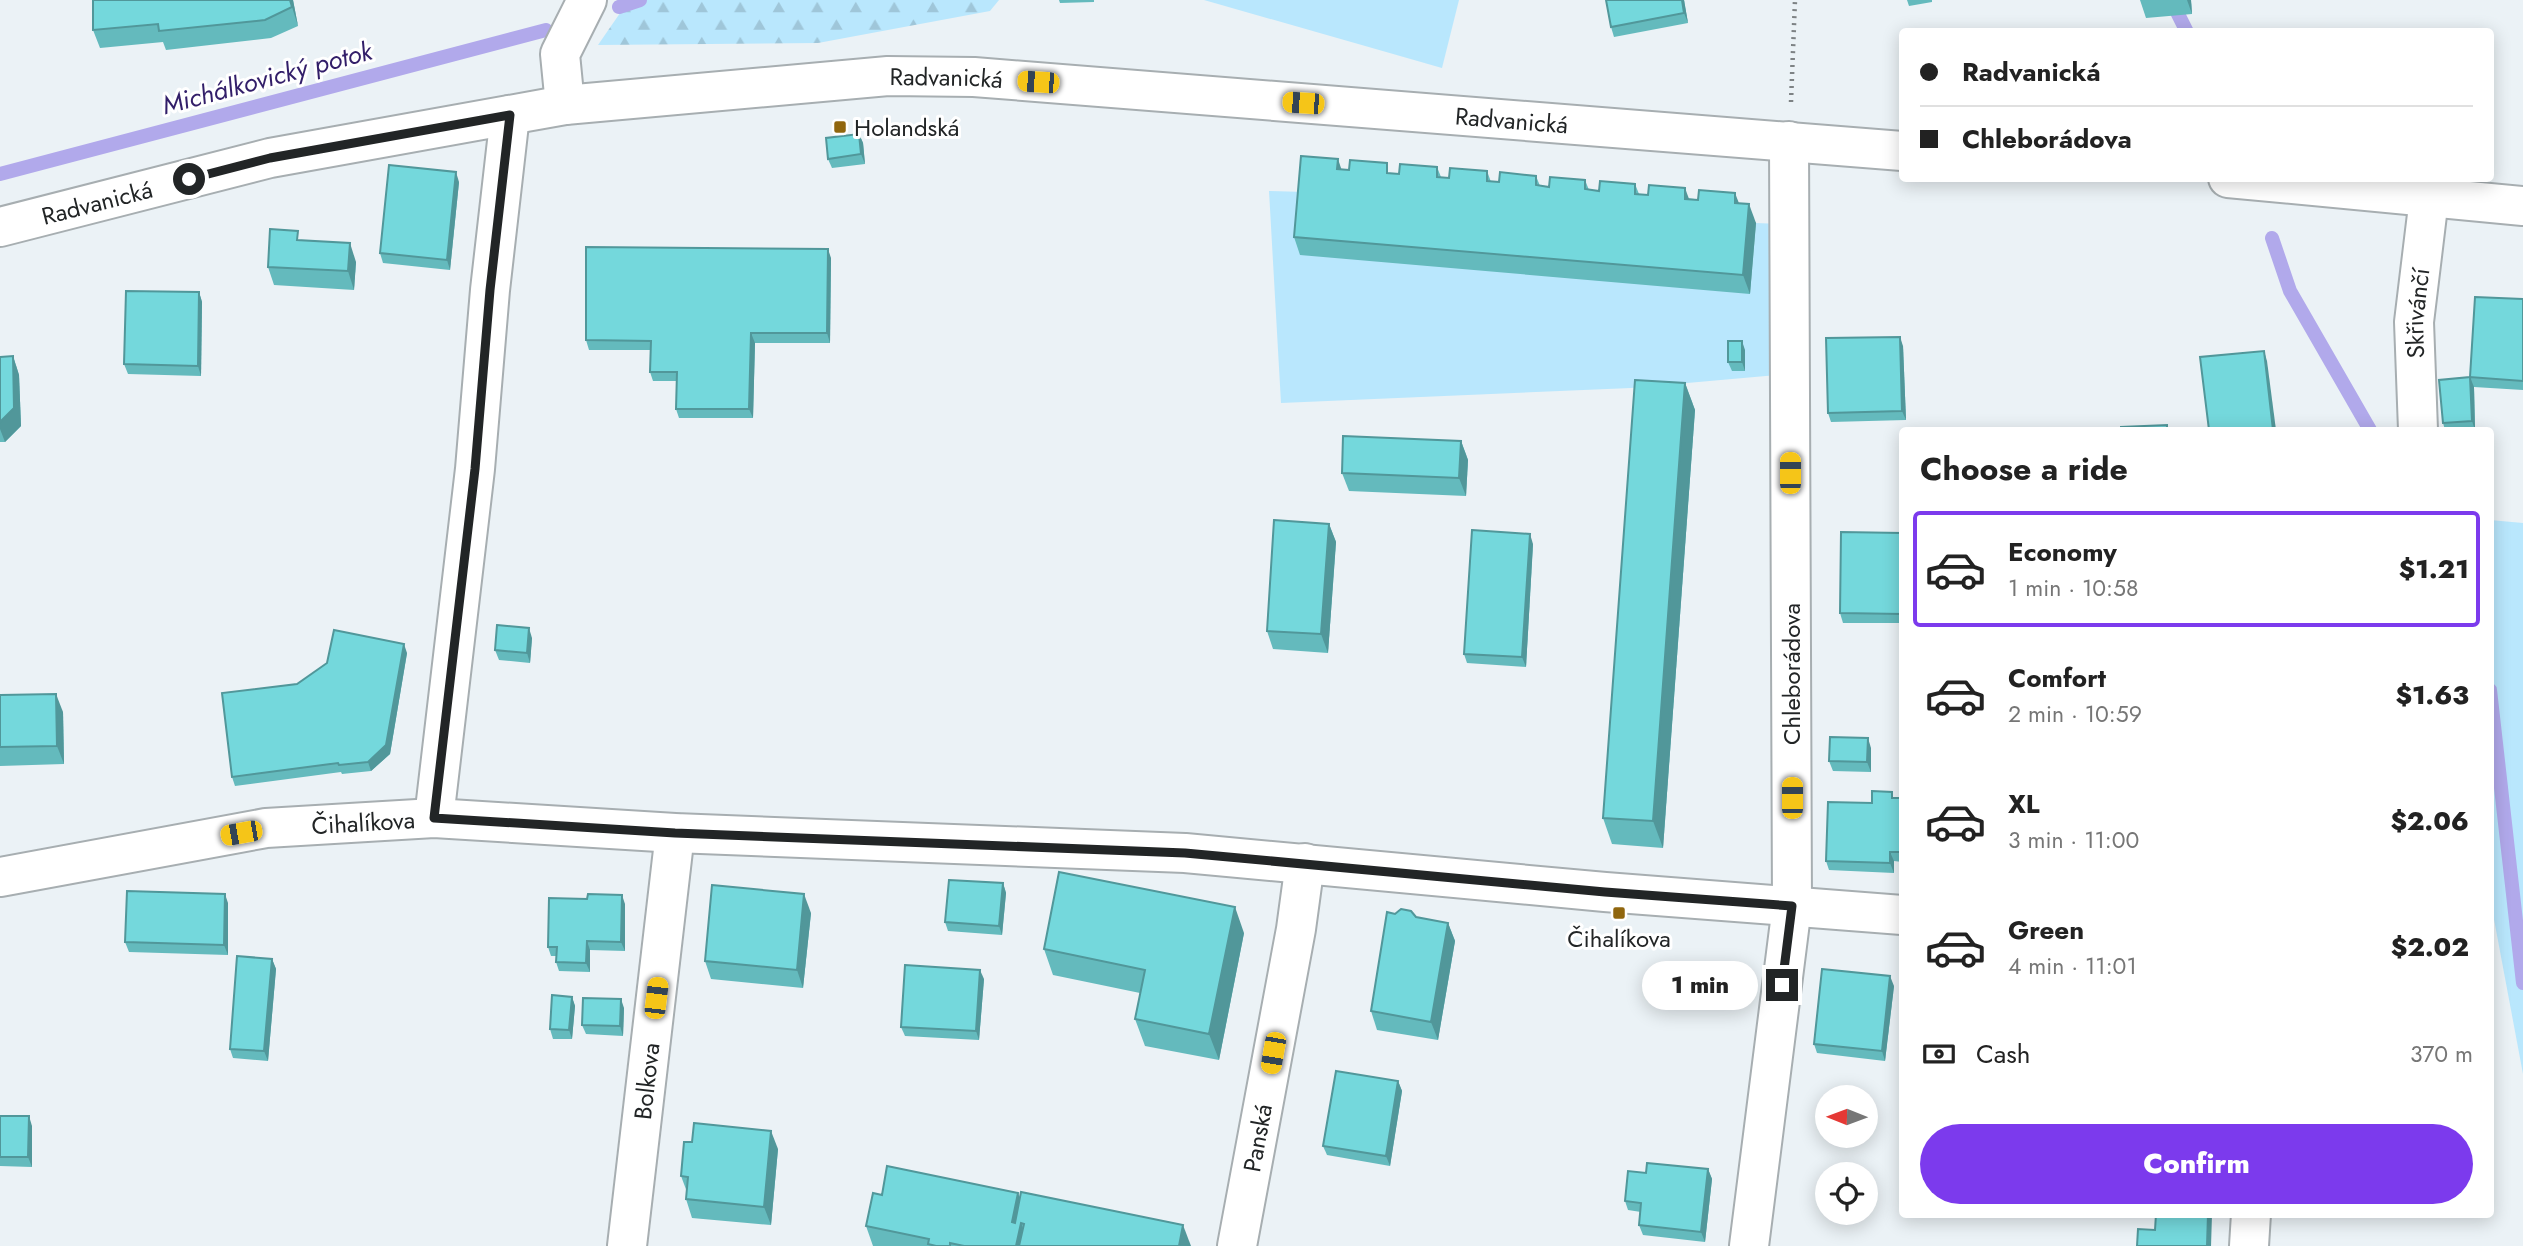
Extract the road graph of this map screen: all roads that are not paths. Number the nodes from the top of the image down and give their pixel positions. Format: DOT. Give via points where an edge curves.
graph roads {
  1 [pos="587,0"];
  2 [pos="565,105"];
  3 [pos="510,115"];
  4 [pos="1789,141"];
  5 [pos="1899,151"];
  6 [pos="2268,182"];
  7 [pos="2429,198"];
  8 [pos="2523,206"];
  9 [pos="0,227"];
  10 [pos="2418,427"];
  11 [pos="434,818"];
  12 [pos="675,833"];
  13 [pos="1306,863"];
  14 [pos="0,877"];
  15 [pos="1792,906"];
  16 [pos="1899,915"];
  17 [pos="2250,1218"];
  18 [pos="627,1246"];
  19 [pos="1237,1246"];
  20 [pos="1749,1246"];
  21 [pos="2249,1246"];
  1 -- 2 [label="street" via="560,54"];
  2 -- 3 [label="street, Radvanická"];
  2 -- 4 [label="street, Radvanická" via="888,76 974,77"];
  3 -- 9 [label="street, Radvanická" via="270,158"];
  3 -- 11 [label="street"];
  4 -- 5 [label="street, Radvanická"];
  4 -- 15 [label="street, Chleborádova"];
  6 -- 7 [label="street"];
  7 -- 8 [label="street"];
  7 -- 10 [label="street, Skřivánčí" via="2414,322"];
  11 -- 12 [label="street, Čihalíkova"];
  11 -- 14 [label="street, Čihalíkova" via="266,828"];
  12 -- 13 [label="street, Čihalíkova" via="1185,853"];
  12 -- 18 [label="street, Bolkova"];
  13 -- 15 [label="street, Čihalíkova"];
  13 -- 19 [label="street, Panská"];
  15 -- 16 [label="street, Čihalíkova"];
  15 -- 20 [label="street, Chleborádova"];
  17 -- 21 [label="street"];
}
